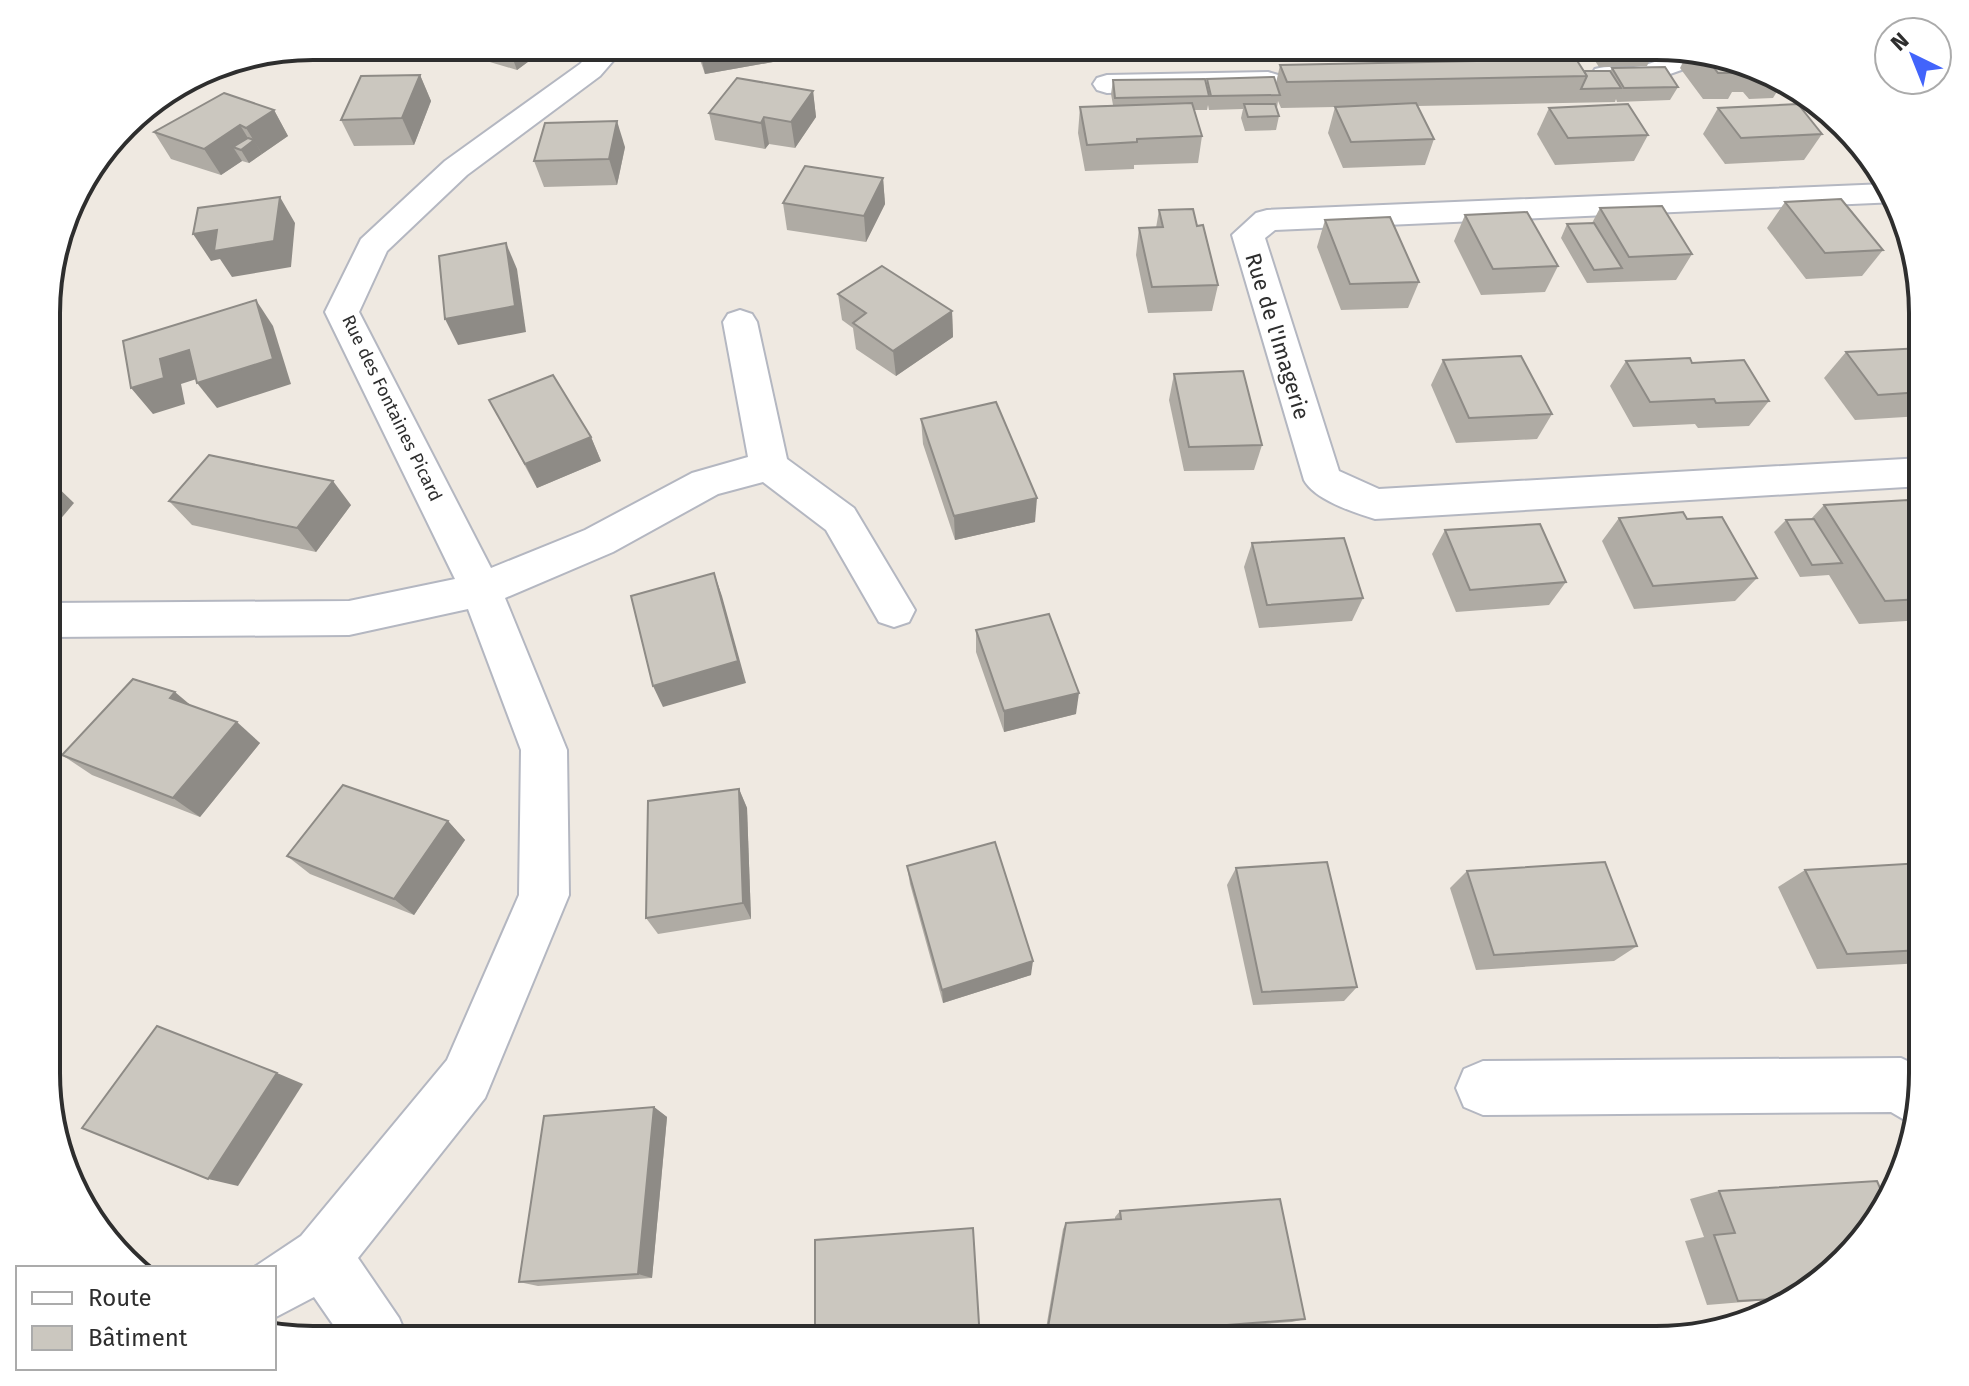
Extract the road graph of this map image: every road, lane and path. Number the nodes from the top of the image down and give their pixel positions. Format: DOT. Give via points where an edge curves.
graph roads {
  1 [pos="599,60"];
  2 [pos="1679,61"];
  3 [pos="1579,76"];
  4 [pos="1296,81"];
  5 [pos="1107,84"];
  6 [pos="1879,194"];
  7 [pos="740,322"];
  8 [pos="769,466"];
  9 [pos="1908,473"];
  10 [pos="481,590"];
  11 [pos="894,610"];
  12 [pos="60,620"];
  13 [pos="1483,1088"];
  14 [pos="1908,1091"];
  15 [pos="322,1257"];
  16 [pos="276,1288"];
  17 [pos="368,1325"];
  1 -- 10 [label="street, Rue des Fontaines Picard" via="456,168 373,246 342,312"];
  2 -- 3 [label="street" via="1642,75"];
  4 -- 5 [label="street"];
  6 -- 9 [label="street, Rue de l'Imagerie" via="1267,220 1248,235 1323,480 1375,504"];
  7 -- 8 [label="street"];
  8 -- 10 [label="street" via="706,483 599,541"];
  8 -- 11 [label="street" via="840,519"];
  10 -- 12 [label="street" via="349,618"];
  10 -- 15 [label="street, Rue des Fontaines Picard" via="544,750 544,895 466,1079"];
  13 -- 14 [label="street" via="1901,1085"];
  15 -- 16 [label="street, Rue des Fontaines Picard"];
  15 -- 17 [label="street"];
}
